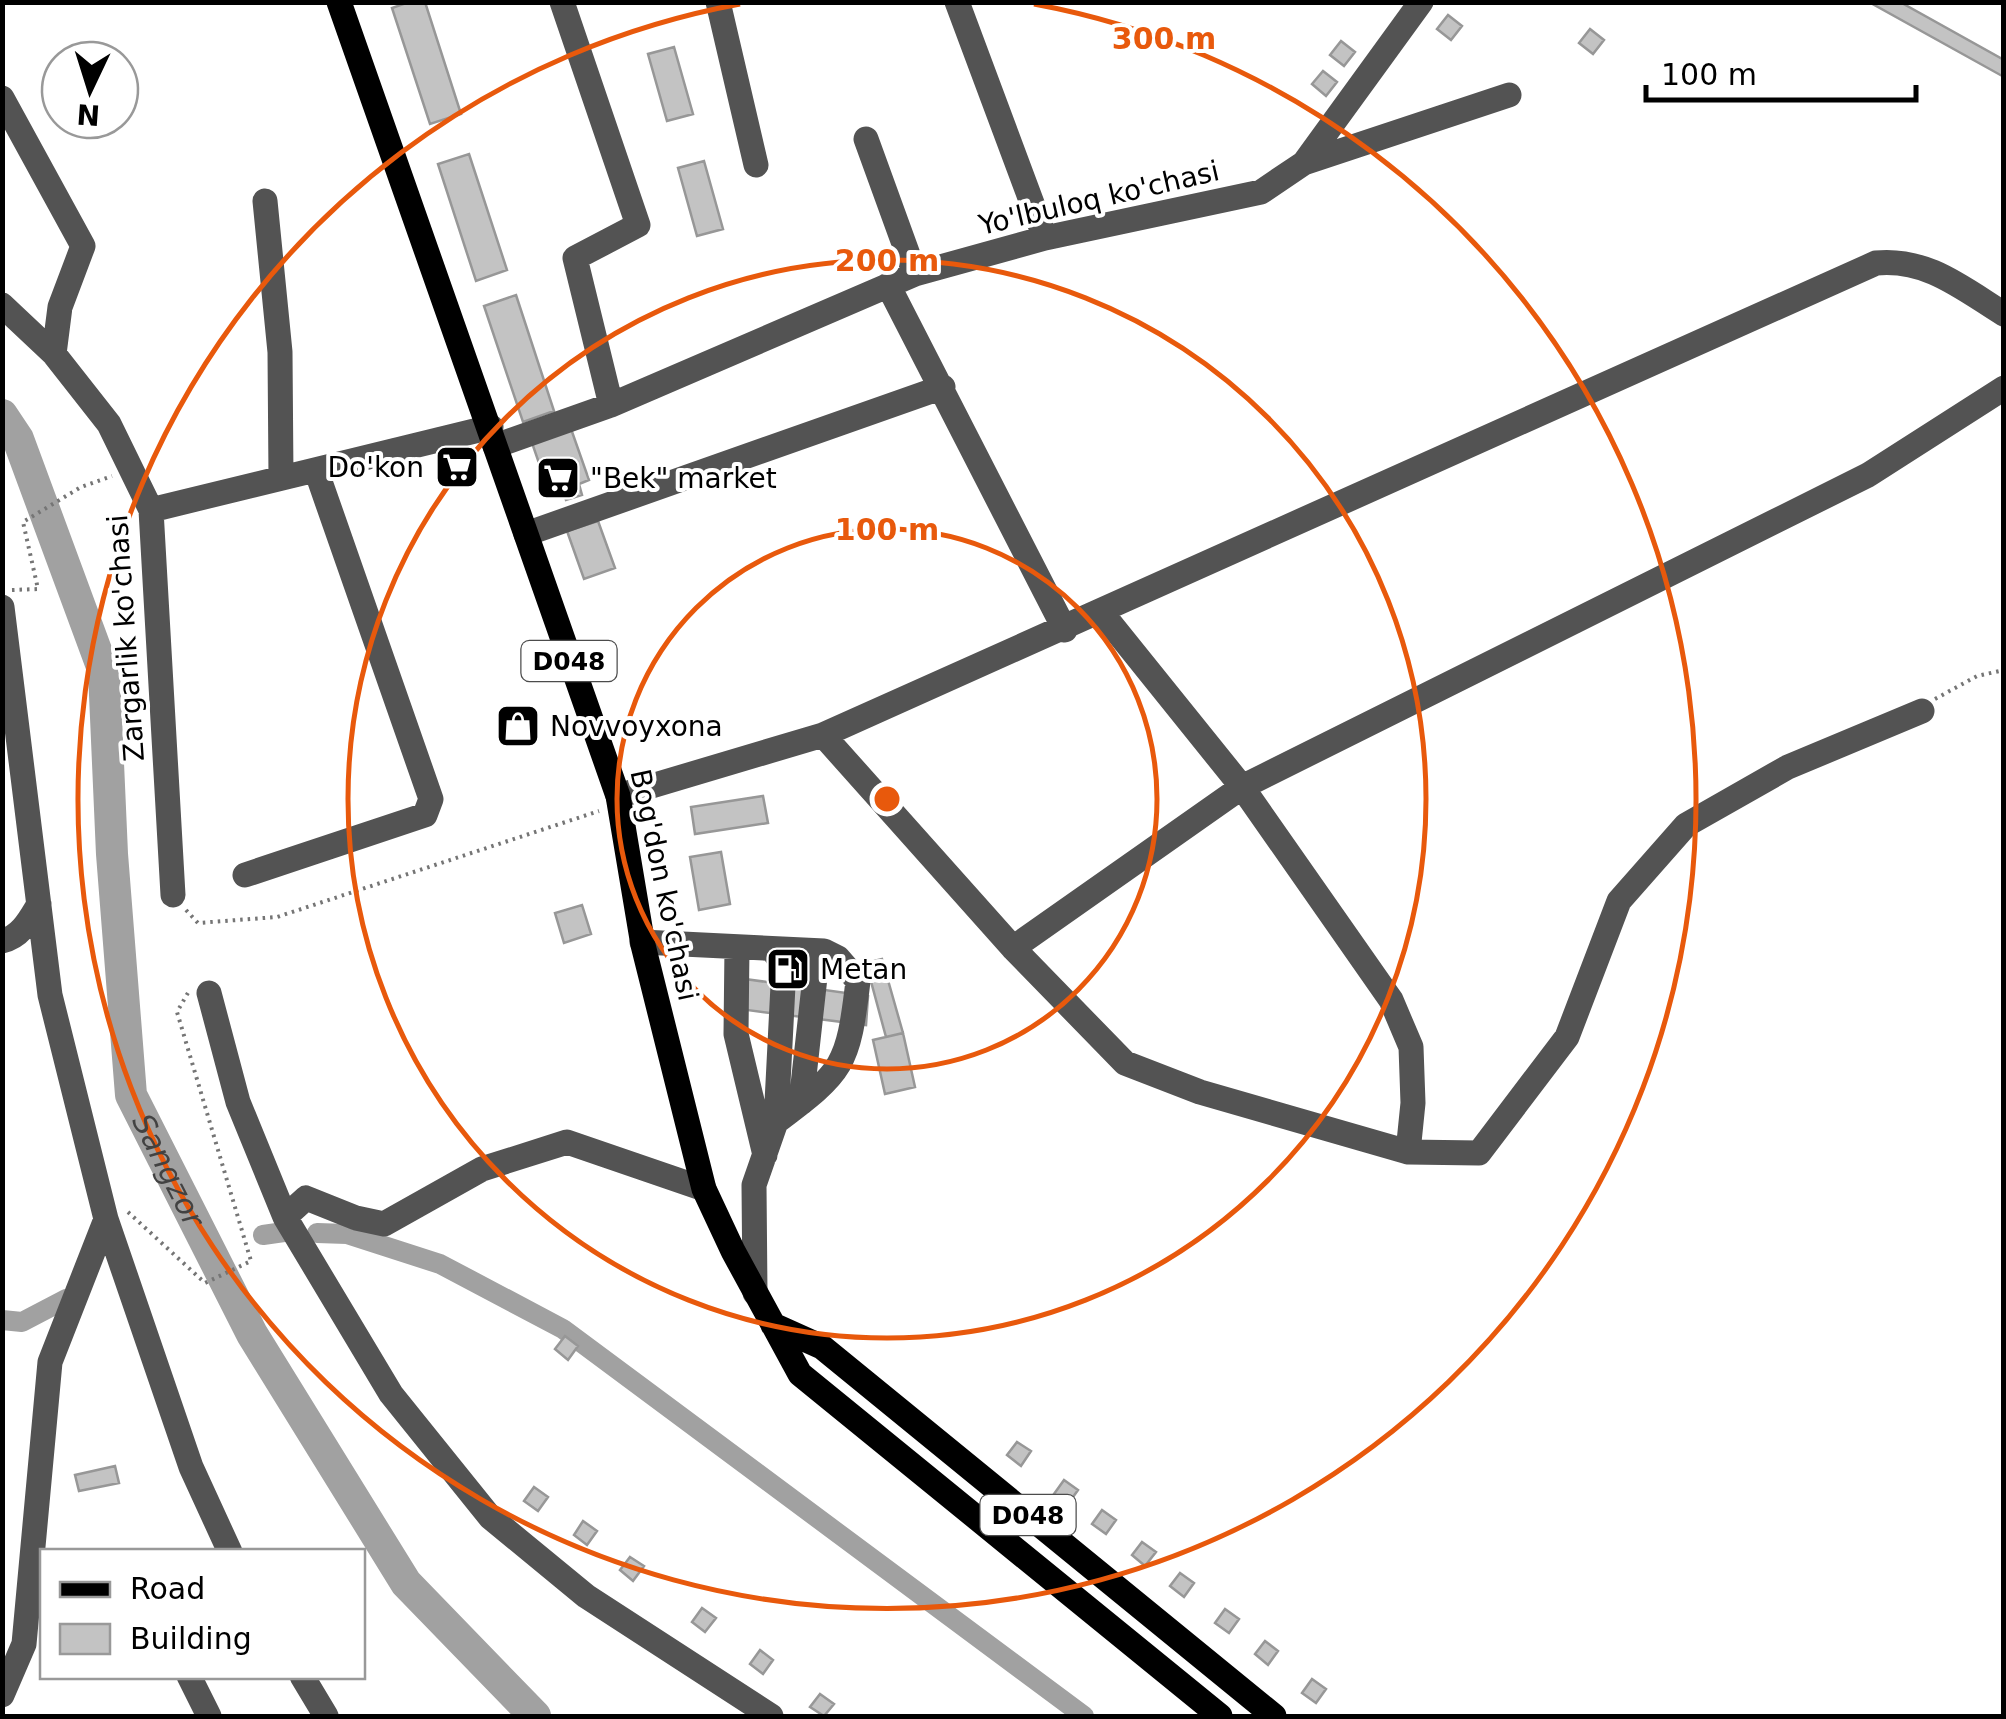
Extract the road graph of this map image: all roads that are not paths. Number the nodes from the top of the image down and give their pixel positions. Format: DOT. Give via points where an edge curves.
graph roads {
  1 [pos="339,2"];
  2 [pos="562,2"];
  3 [pos="718,2"];
  4 [pos="956,2"];
  5 [pos="1420,2"];
  6 [pos="1509,95"];
  7 [pos="2,98"];
  8 [pos="866,139"];
  9 [pos="1304,163"];
  10 [pos="756,164"];
  11 [pos="265,201"];
  12 [pos="1045,238"];
  13 [pos="915,274"];
  14 [pos="888,285"];
  15 [pos="2,305"];
  16 [pos="2004,314"];
  17 [pos="54,354"];
  18 [pos="943,387"];
  19 [pos="2004,388"];
  20 [pos="610,405"];
  21 [pos="493,437"];
  22 [pos="316,470"];
  23 [pos="281,478"];
  24 [pos="151,510"];
  25 [pos="526,534"];
  26 [pos="2,607"];
  27 [pos="1102,613"];
  28 [pos="1065,630"];
  29 [pos="1922,712"];
  30 [pos="823,735"];
  31 [pos="1242,787"];
  32 [pos="619,800"];
  33 [pos="2,815"];
  34 [pos="29,826"];
  35 [pos="245,875"];
  36 [pos="172,896"];
  37 [pos="39,904"];
  38 [pos="2,941"];
  39 [pos="642,942"];
  40 [pos="1013,948"];
  41 [pos="790,951"];
  42 [pos="209,993"];
  43 [pos="802,1102"];
  44 [pos="1408,1152"];
  45 [pos="764,1155"];
  46 [pos="704,1188"];
  47 [pos="115,1214"];
  48 [pos="285,1216"];
  49 [pos="755,1293"];
  50 [pos="773,1325"];
  51 [pos="229,1549"];
  52 [pos="33,1641"];
  53 [pos="190,1679"];
  54 [pos="304,1679"];
  55 [pos="2,1695"];
  56 [pos="209,1716"];
  57 [pos="326,1716"];
  58 [pos="771,1716"];
  59 [pos="1220,1716"];
  60 [pos="1274,1716"];
  1 -- 21 [label="main road, Bog'don ko'chasi / D048"];
  2 -- 20 [label="street" via="638,225 574,258"];
  3 -- 10 [label="street"];
  4 -- 12 [label="street"];
  5 -- 9 [label="street, Yo'lbuloq ko'chasi"];
  6 -- 9 [label="street"];
  7 -- 17 [label="street" via="83,246 60,307"];
  8 -- 13 [label="street"];
  9 -- 12 [label="street, Yo'lbuloq ko'chasi" via="1262,192"];
  11 -- 23 [label="street" via="280,352"];
  12 -- 13 [label="street, Yo'lbuloq ko'chasi"];
  13 -- 14 [label="street, Yo'lbuloq ko'chasi"];
  14 -- 18 [label="street"];
  14 -- 20 [label="street, Yo'lbuloq ko'chasi"];
  15 -- 17 [label="street, Zargarlik ko'chasi"];
  16 -- 27 [label="street" via="1927,267 1904,260 1876,263"];
  17 -- 24 [label="street, Zargarlik ko'chasi" via="109,424"];
  18 -- 25 [label="street"];
  18 -- 28 [label="street"];
  19 -- 31 [label="street" via="1868,475"];
  20 -- 21 [label="street, Yo'lbuloq ko'chasi"];
  21 -- 22 [label="street, Yo'lbuloq ko'chasi"];
  21 -- 25 [label="main road, Bog'don ko'chasi / D048"];
  22 -- 23 [label="street, Yo'lbuloq ko'chasi"];
  22 -- 35 [label="street" via="431,799 425,815"];
  23 -- 24 [label="street, Yo'lbuloq ko'chasi"];
  24 -- 36 [label="street, Zargarlik ko'chasi"];
  25 -- 32 [label="main road, Bog'don ko'chasi / D048"];
  26 -- 34 [label="street"];
  27 -- 28 [label="street"];
  27 -- 31 [label="street"];
  28 -- 30 [label="street"];
  29 -- 44 [label="street" via="1788,766 1686,825 1618,900 1567,1037 1478,1153"];
  30 -- 32 [label="street"];
  30 -- 40 [label="street"];
  31 -- 40 [label="street"];
  31 -- 44 [label="street" via="1391,1000 1411,1047"];
  32 -- 39 [label="main road, Bog'don ko'chasi / D048"];
  33 -- 34 [label="street"];
  34 -- 37 [label="street"];
  37 -- 38 [label="street" via="12,939"];
  37 -- 47 [label="street" via="50,995 97,1184"];
  39 -- 41 [label="street"];
  39 -- 46 [label="main road, Bog'don ko'chasi / D048"];
  40 -- 44 [label="street" via="1124,1062 1200,1092"];
  41 -- 43 [label="street" via="801,970"];
  41 -- 43 [label="street" via="768,966 763,1035"];
  41 -- 43 [label="street" via="831,969"];
  41 -- 45 [label="street" via="736,1034"];
  42 -- 48 [label="street" via="238,1102"];
  43 -- 45 [label="street"];
  45 -- 49 [label="street" via="754,1185"];
  46 -- 48 [label="street" via="568,1142 482,1169 384,1224 306,1198"];
  46 -- 49 [label="main road, Bog'don ko'chasi / D048"];
  47 -- 51 [label="street" via="191,1467"];
  47 -- 52 [label="street" via="50,1362"];
  48 -- 58 [label="street" via="391,1394 490,1518 586,1596"];
  49 -- 50 [label="main road, Bog'don ko'chasi / D048"];
  50 -- 59 [label="main road, D048" via="800,1374"];
  50 -- 60 [label="main road, D048" via="822,1347"];
  52 -- 55 [label="street"];
  53 -- 56 [label="street"];
  54 -- 57 [label="street"];
}
